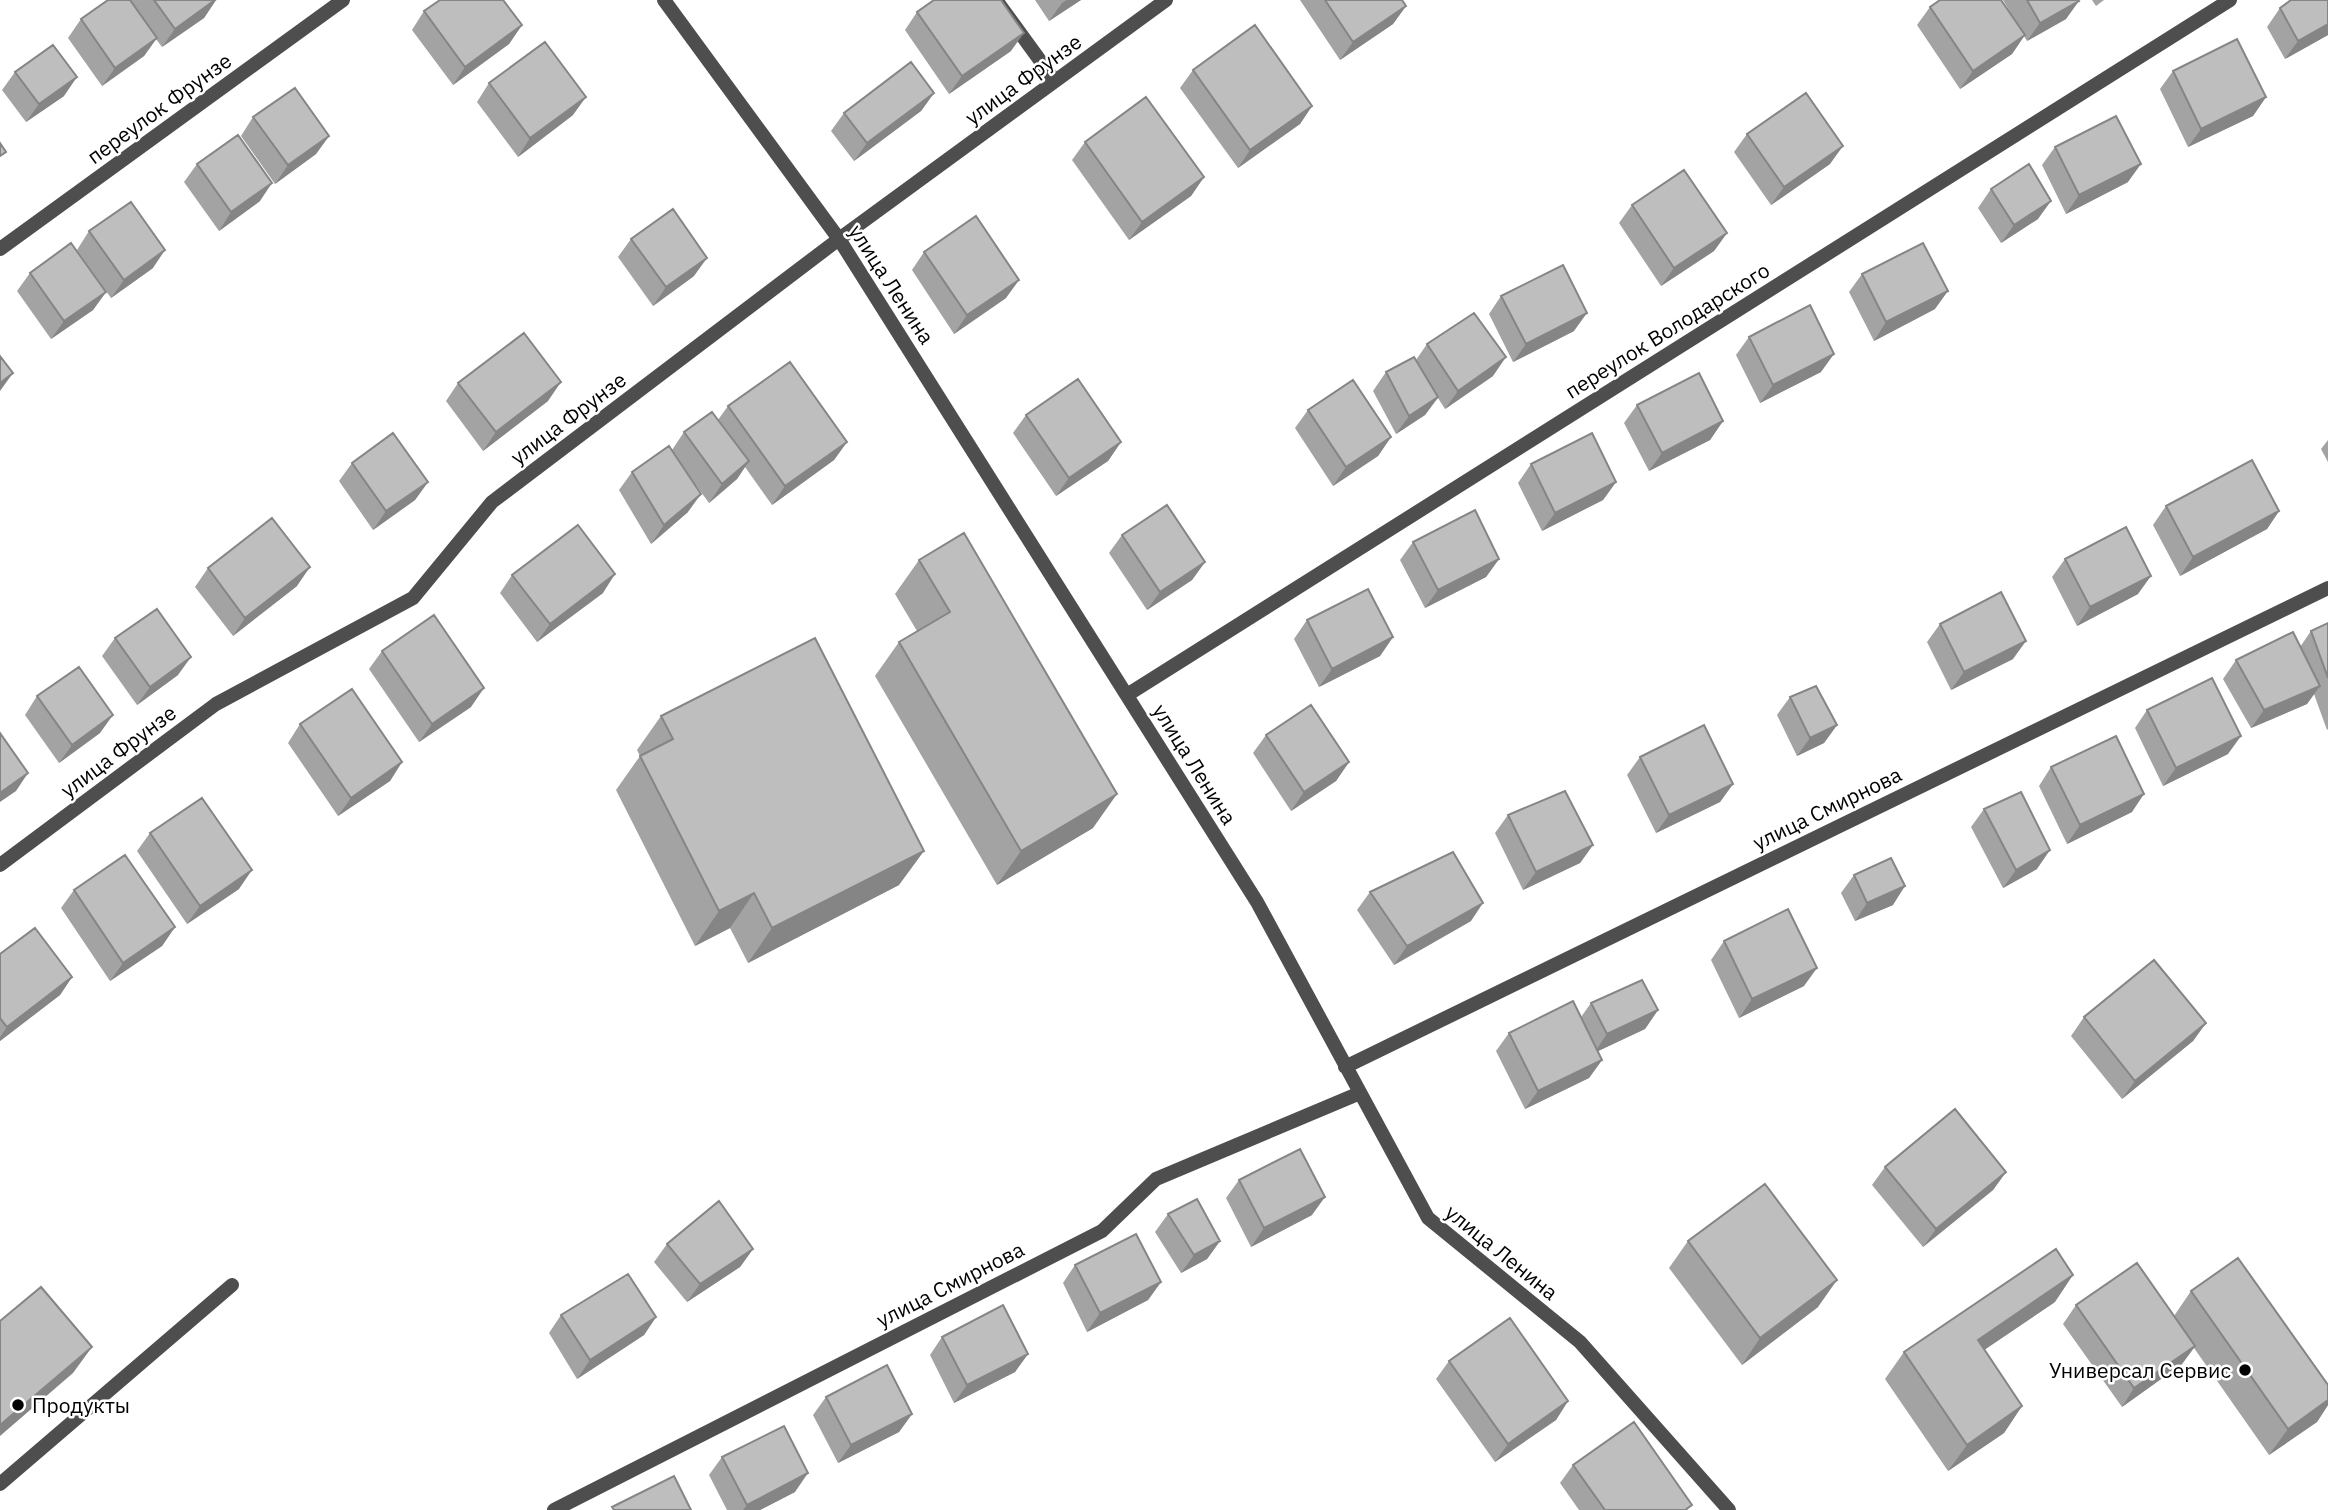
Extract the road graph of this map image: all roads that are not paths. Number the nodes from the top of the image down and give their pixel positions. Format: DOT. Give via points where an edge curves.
graph roads {
  1 [pos="343,0"];
  2 [pos="664,0"];
  3 [pos="996,0"];
  4 [pos="1166,0"];
  5 [pos="2230,0"];
  6 [pos="1055,81"];
  7 [pos="839,239"];
  8 [pos="0,249"];
  9 [pos="2328,588"];
  10 [pos="1126,695"];
  11 [pos="0,865"];
  12 [pos="1345,1067"];
  13 [pos="1360,1093"];
  14 [pos="232,1285"];
  15 [pos="0,1484"];
  16 [pos="554,1510"];
  17 [pos="1729,1510"];
  1 -- 8 [label="street, переулок Фрунзе"];
  2 -- 7 [label="street, улица Ленина"];
  3 -- 6 [label="street"];
  4 -- 6 [label="street, улица Фрунзе"];
  5 -- 10 [label="street, переулок Володарского"];
  6 -- 7 [label="street, улица Фрунзе"];
  7 -- 10 [label="street, улица Ленина"];
  7 -- 11 [label="street, улица Фрунзе" via="492,502 413,598 216,704"];
  9 -- 12 [label="street, улица Смирнова"];
  10 -- 12 [label="street, улица Ленина" via="1257,902"];
  12 -- 13 [label="street, улица Ленина"];
  13 -- 16 [label="street, улица Смирнова" via="1156,1179 1102,1231"];
  13 -- 17 [label="street, улица Ленина" via="1427,1218 1580,1342"];
  14 -- 15 [label="street"];
}
